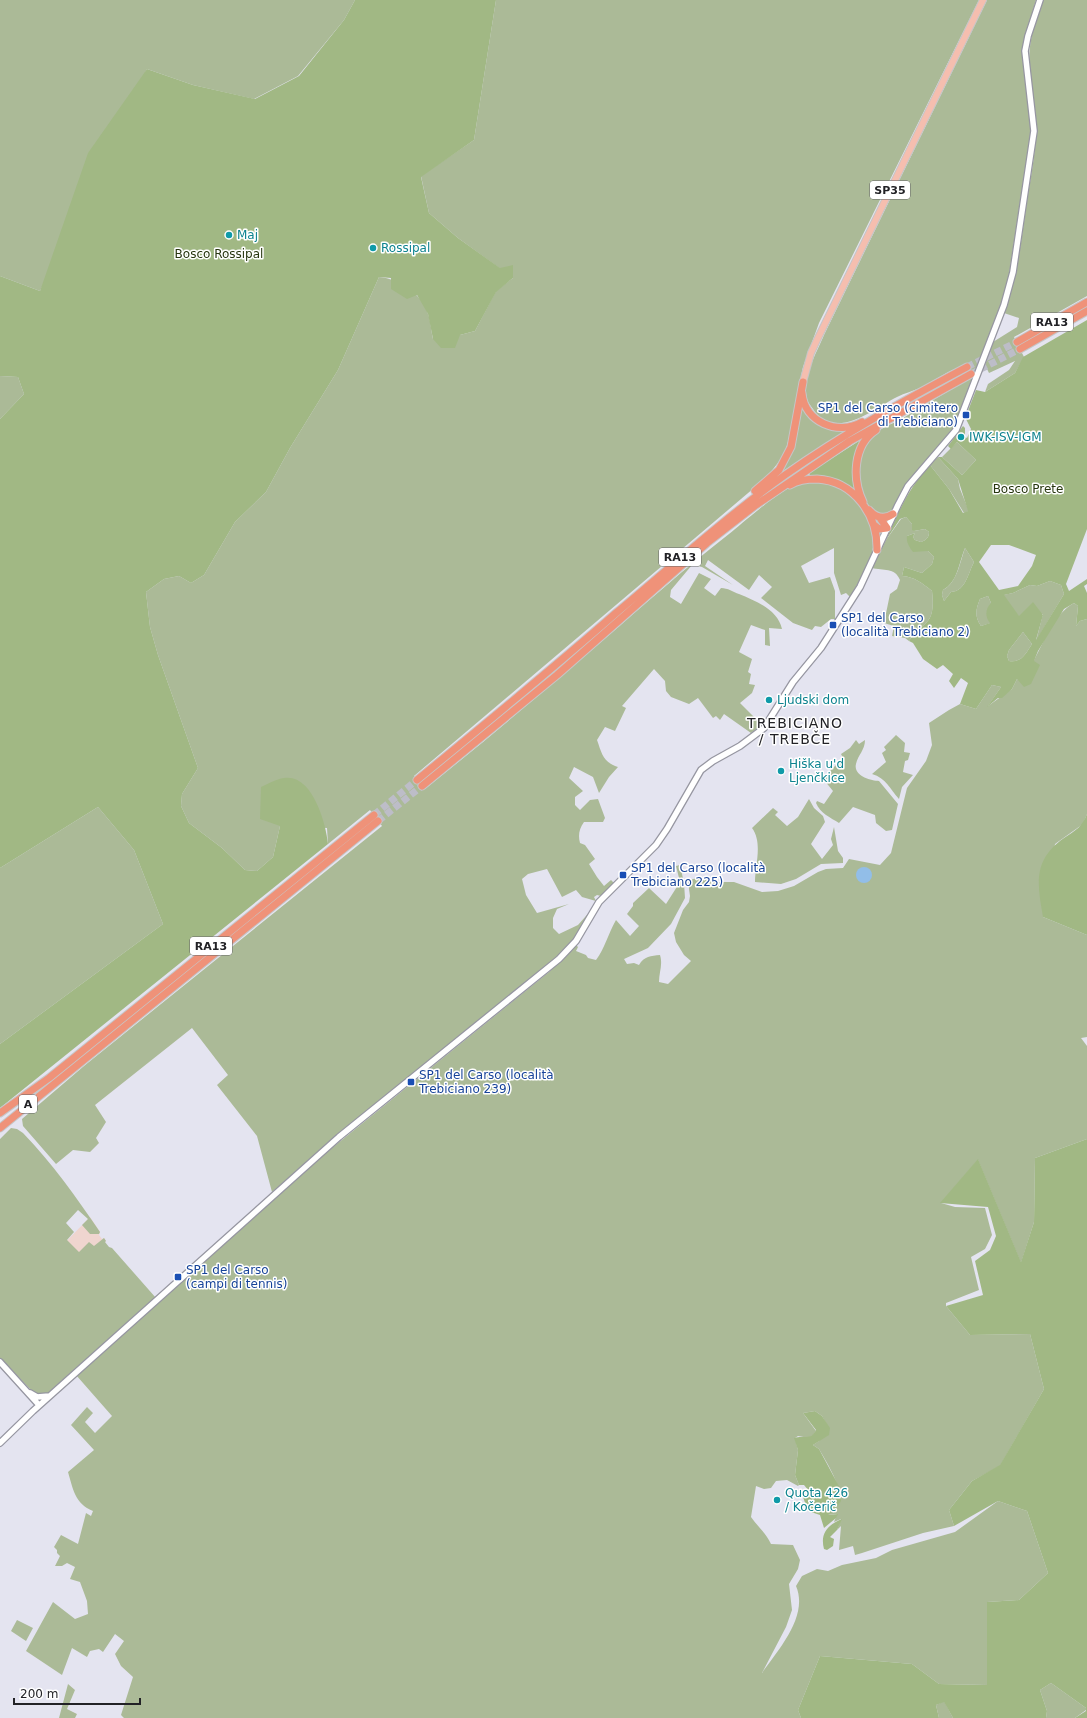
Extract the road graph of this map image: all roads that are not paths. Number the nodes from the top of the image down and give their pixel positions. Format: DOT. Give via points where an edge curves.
graph roads {
  1 [pos="983,0"];
  2 [pos="1040,0"];
  3 [pos="1087,302"];
  4 [pos="1087,312"];
  5 [pos="1017,342"];
  6 [pos="1020,349"];
  7 [pos="967,367"];
  8 [pos="971,374"];
  9 [pos="803,382"];
  10 [pos="921,392"];
  11 [pos="925,399"];
  12 [pos="866,508"];
  13 [pos="893,514"];
  14 [pos="880,518"];
  15 [pos="874,525"];
  16 [pos="887,528"];
  17 [pos="697,543"];
  18 [pos="877,550"];
  19 [pos="684,564"];
  20 [pos="49,1078"];
  21 [pos="57,1081"];
  22 [pos="0,1113"];
  23 [pos="0,1118"];
  24 [pos="0,1128"];
  25 [pos="0,1133"];
  26 [pos="0,1362"];
  27 [pos="26,1391"];
  28 [pos="49,1396"];
  29 [pos="39,1405"];
  30 [pos="33,1411"];
  31 [pos="0,1443"];
  1 -- 9 [label="main road, SP35" via="817,340"];
  2 -- 13 [label="main road" via="1025,51 1034,131 1008,294 956,430 911,481"];
  3 -- 5 [label="highway, RA13"];
  4 -- 6 [label="highway, RA13"];
  7 -- 10 [label="highway, RA13"];
  8 -- 11 [label="highway, RA13"];
  9 -- 10 [label="highway" via="804,402 810,414 822,423 835,427 859,424 897,402"];
  9 -- 17 [label="highway" via="793,439 779,470"];
  10 -- 17 [label="highway, RA13" via="786,474"];
  11 -- 12 [label="highway" via="874,431 864,444 856,471 858,488"];
  11 -- 19 [label="highway, RA13" via="850,441 779,488"];
  12 -- 14 [label="highway"];
  12 -- 15 [label="highway"];
  12 -- 19 [label="highway" via="857,497 838,484 822,480 801,480 769,499"];
  13 -- 14 [label="highway"];
  13 -- 16 [label="main road"];
  14 -- 16 [label="highway"];
  15 -- 16 [label="highway" via="879,529"];
  15 -- 18 [label="highway"];
  16 -- 18 [label="main road"];
  17 -- 19 [label="highway, RA13" via="419,783 551,680"];
  18 -- 28 [label="main road" via="860,588 825,643 793,682 764,728 701,770 656,845 599,902 569,949 339,1137"];
  20 -- 21 [label="highway, RA13" via="376,818"];
  20 -- 22 [label="highway, RA13"];
  20 -- 23 [label="highway, A"];
  21 -- 24 [label="highway, A"];
  21 -- 25 [label="highway, RA13"];
  26 -- 27 [label="main road"];
  27 -- 28 [label="main road" via="37,1396"];
  27 -- 29 [label="main road"];
  27 -- 30 [label="main road"];
  28 -- 29 [label="main road"];
  29 -- 30 [label="main road"];
  30 -- 31 [label="main road"];
}
